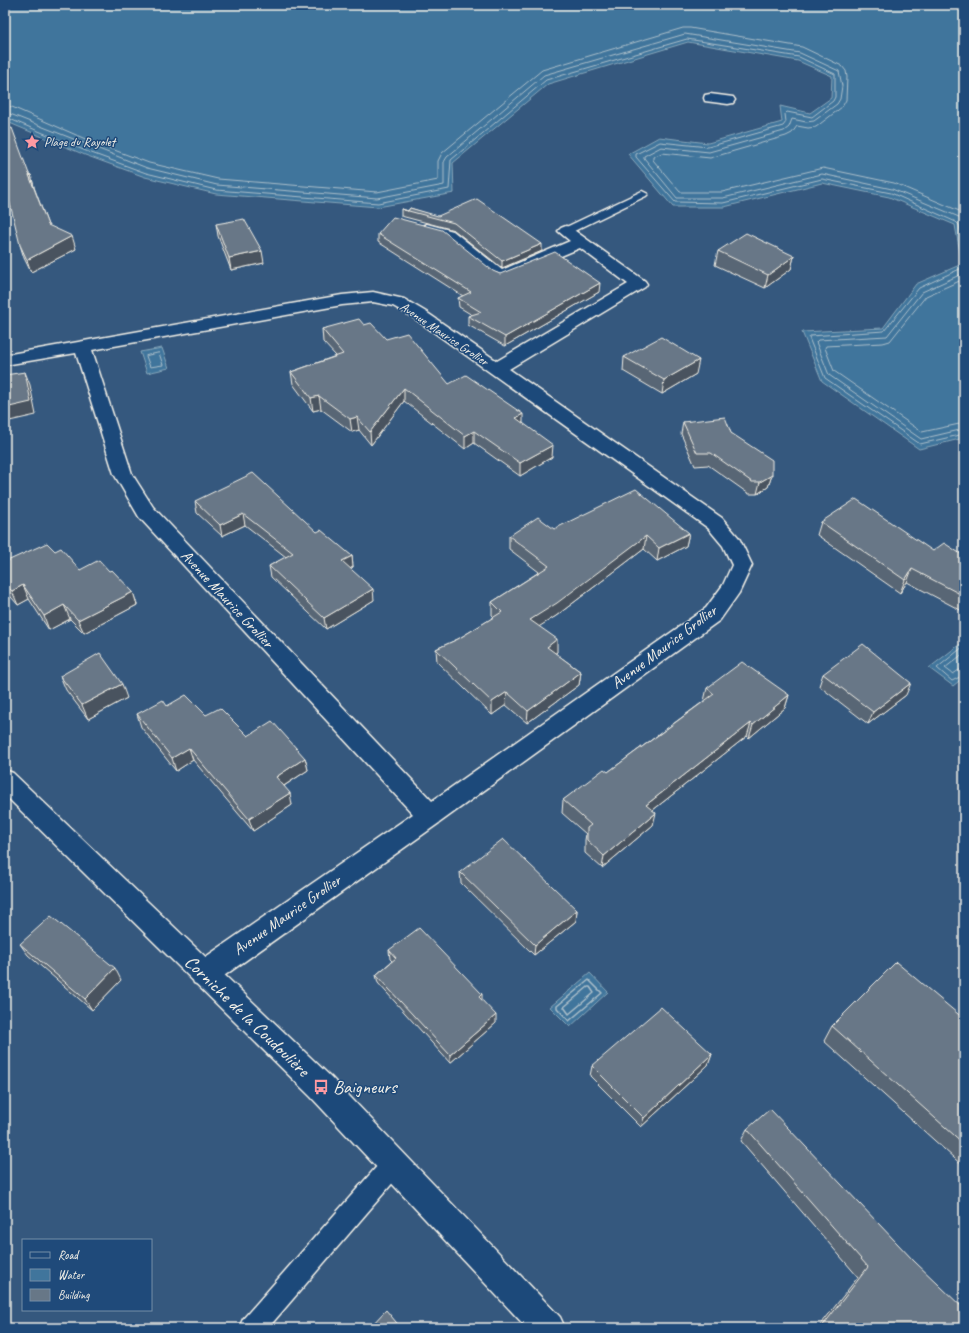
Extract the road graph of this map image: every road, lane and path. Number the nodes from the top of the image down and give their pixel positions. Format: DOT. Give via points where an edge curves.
graph roads {
  1 [pos="710,98"];
  2 [pos="728,100"];
  3 [pos="642,194"];
  4 [pos="413,225"];
  5 [pos="566,231"];
  6 [pos="581,242"];
  7 [pos="82,346"];
  8 [pos="5,360"];
  9 [pos="497,370"];
  10 [pos="5,780"];
  11 [pos="430,816"];
  12 [pos="204,974"];
  13 [pos="394,1164"];
  14 [pos="252,1328"];
  15 [pos="549,1328"];
  1 -- 2 [label="street"];
  3 -- 5 [label="lane"];
  4 -- 6 [label="street" via="448,234 500,276"];
  5 -- 6 [label="street, Avenue Maurice Grollier"];
  6 -- 9 [label="street, Avenue Maurice Grollier" via="639,284"];
  7 -- 8 [label="street, Avenue Maurice Grollier"];
  7 -- 9 [label="street, Avenue Maurice Grollier" via="342,300 373,297 398,302"];
  7 -- 11 [label="street, Avenue Maurice Grollier" via="123,474 146,512"];
  9 -- 11 [label="street, Avenue Maurice Grollier" via="715,523 732,543 742,565 732,588 713,614"];
  10 -- 12 [label="street, Corniche de la Coudoulière"];
  11 -- 12 [label="street, Avenue Maurice Grollier"];
  12 -- 13 [label="street, Corniche de la Coudoulière" via="320,1087"];
  13 -- 14 [label="lane"];
  13 -- 15 [label="street, Corniche de la Coudoulière"];
}
